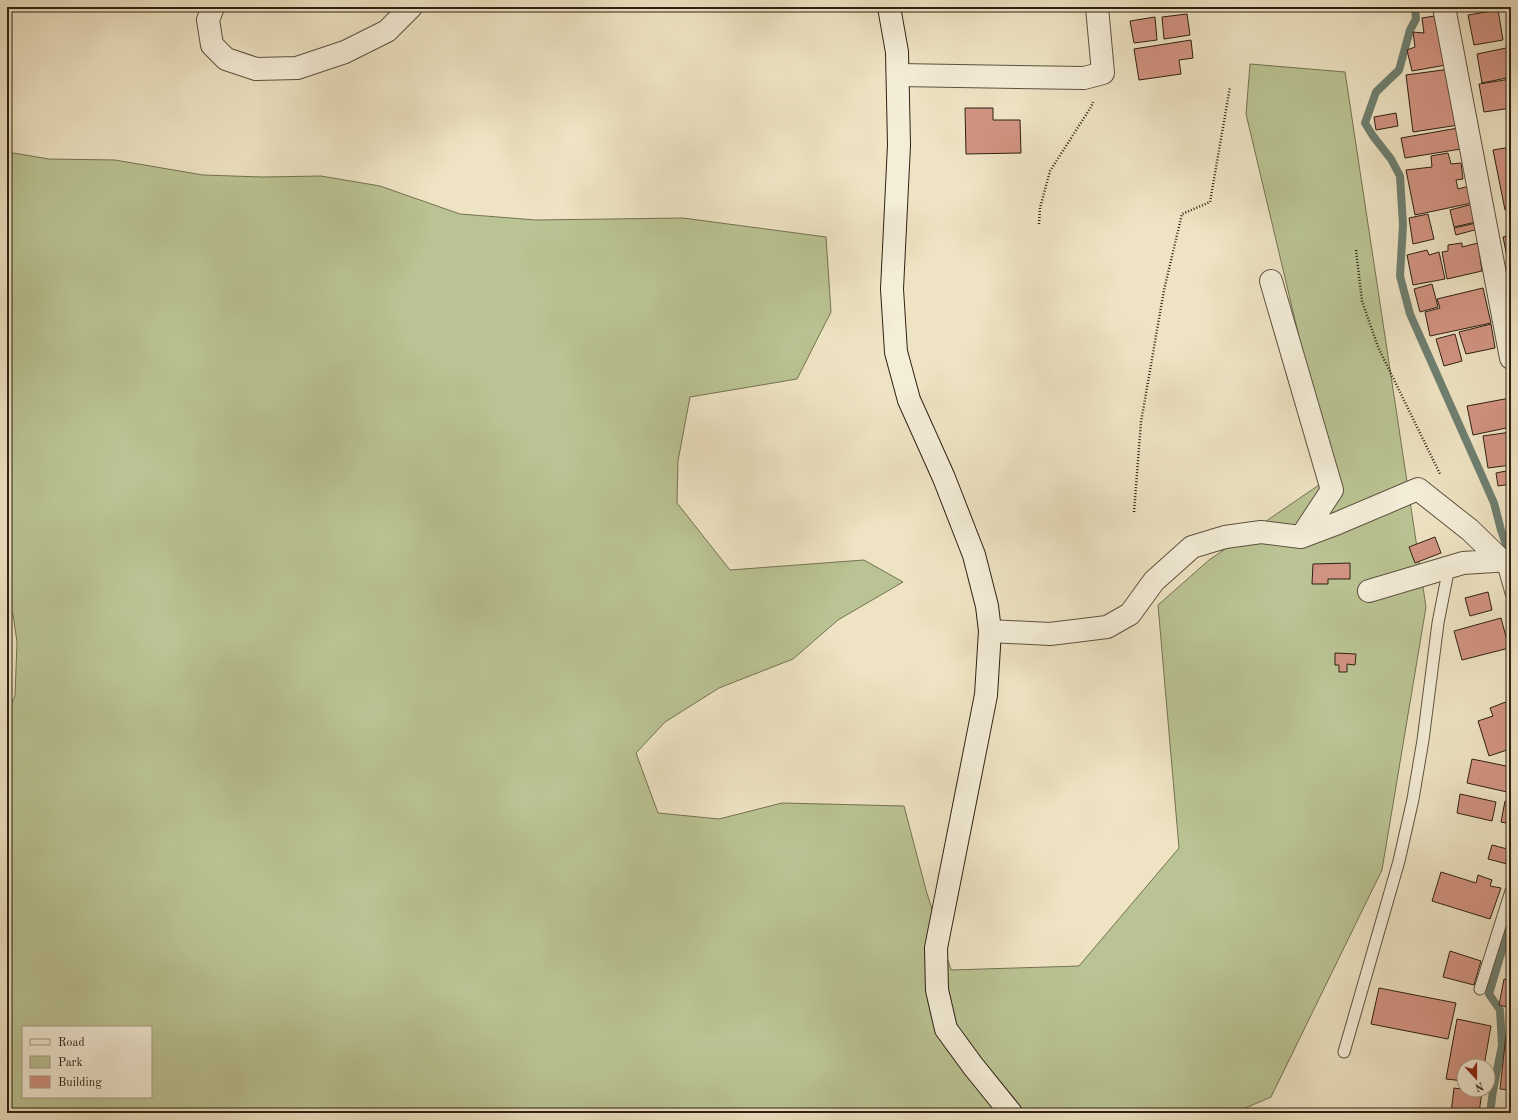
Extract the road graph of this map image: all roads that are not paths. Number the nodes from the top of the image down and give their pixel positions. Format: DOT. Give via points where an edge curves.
graph roads {
  1 [pos="212,7"];
  2 [pos="411,7"];
  3 [pos="889,7"];
  4 [pos="1097,7"];
  5 [pos="1444,7"];
  6 [pos="898,75"];
  7 [pos="1271,281"];
  8 [pos="1511,358"];
  9 [pos="1301,537"];
  10 [pos="1506,560"];
  11 [pos="1449,567"];
  12 [pos="1369,591"];
  13 [pos="1511,593"];
  14 [pos="990,631"];
  15 [pos="1511,891"];
  16 [pos="1480,989"];
  17 [pos="1344,1052"];
  18 [pos="1011,1113"];
  1 -- 2 [label="street" via="208,20 212,45 226,59 256,69 297,68 345,52 387,31"];
  3 -- 6 [label="street" via="897,52"];
  4 -- 6 [label="street" via="1103,73 1084,78"];
  5 -- 8 [label="street"];
  6 -- 14 [label="street" via="899,145 892,289 896,352 909,400 944,478 974,555 987,606"];
  7 -- 9 [label="street" via="1332,490"];
  9 -- 10 [label="street" via="1338,524 1418,489"];
  9 -- 14 [label="street" via="1261,532 1226,537 1192,547 1154,581 1130,614 1107,627 1050,634"];
  10 -- 11 [label="street" via="1463,563"];
  10 -- 13 [label="lane"];
  11 -- 12 [label="street"];
  11 -- 17 [label="lane" via="1438,623 1424,740 1413,799 1399,861"];
  14 -- 18 [label="street" via="986,695 936,948 937,990 946,1029"];
  15 -- 16 [label="lane"];
}
